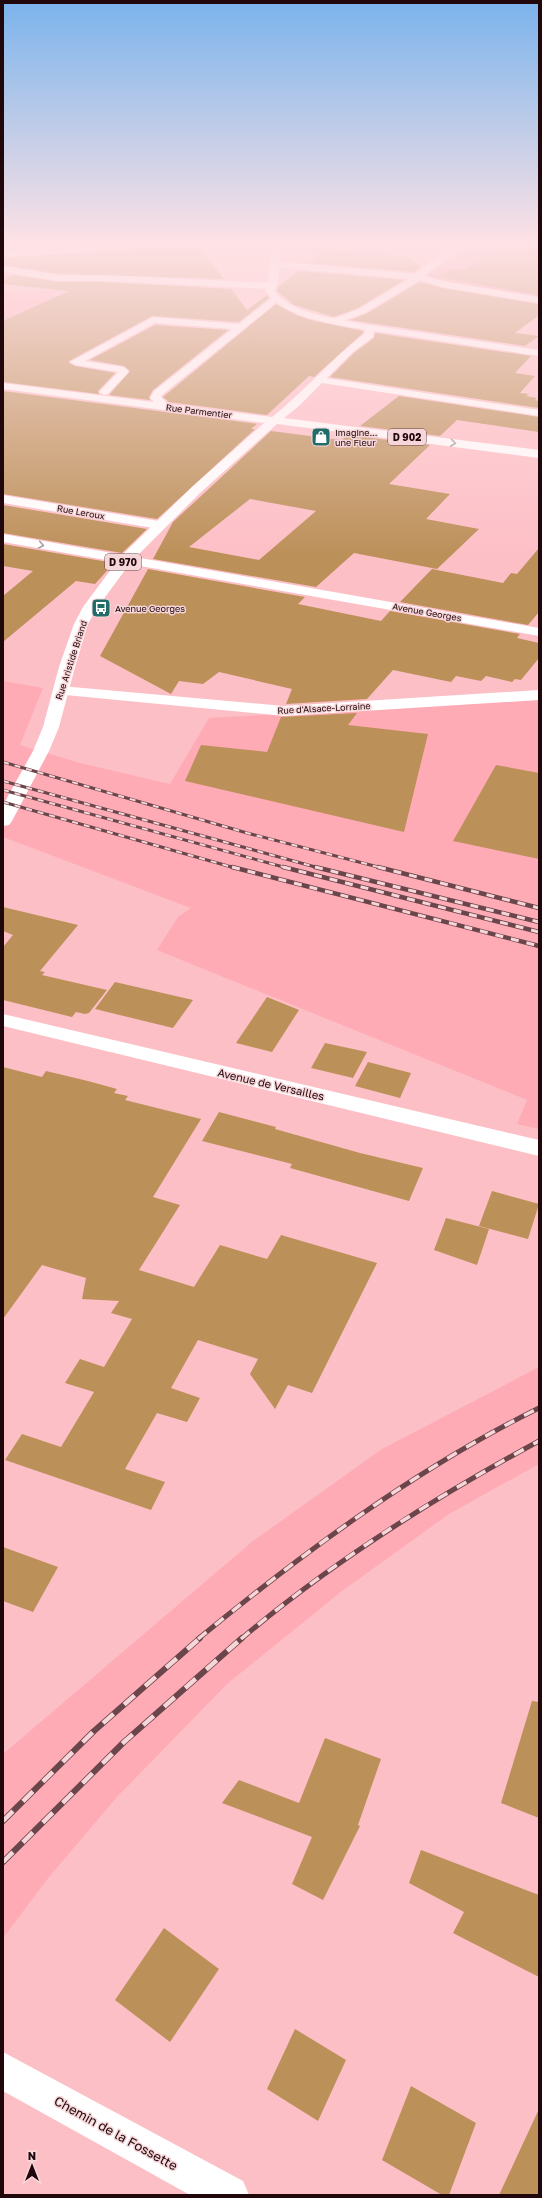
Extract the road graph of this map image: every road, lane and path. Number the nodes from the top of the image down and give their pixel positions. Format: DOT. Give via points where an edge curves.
graph roads {
  1 [pos="100,349"];
  2 [pos="214,349"];
  3 [pos="504,349"];
  4 [pos="349,350"];
  5 [pos="539,354"];
  6 [pos="3,378"];
  7 [pos="318,380"];
  8 [pos="3,386"];
  9 [pos="104,392"];
  10 [pos="160,403"];
  11 [pos="287,411"];
  12 [pos="539,413"];
  13 [pos="242,417"];
  14 [pos="276,421"];
  15 [pos="262,430"];
  16 [pos="458,434"];
  17 [pos="539,445"];
  18 [pos="539,454"];
  19 [pos="3,499"];
  20 [pos="158,525"];
  21 [pos="3,538"];
  22 [pos="126,559"];
  23 [pos="539,632"];
  24 [pos="61,691"];
  25 [pos="539,695"];
  26 [pos="3,821"];
  27 [pos="3,1020"];
  28 [pos="539,1148"];
  29 [pos="3,2071"];
  30 [pos="229,2195"];
  1 -- 9 [label="street" via="75,362 120,369 124,372"];
  2 -- 10 [label="street" via="158,393"];
  3 -- 5 [label="street"];
  4 -- 7 [label="street"];
  6 -- 9 [label="street, Rue Parmentier / D 902"];
  7 -- 11 [label="street"];
  7 -- 12 [label="street"];
  8 -- 10 [label="street" via="113,401"];
  9 -- 10 [label="street, Rue Parmentier / D 902"];
  10 -- 11 [label="street" via="246,412"];
  10 -- 13 [label="street, Rue Parmentier / D 902"];
  11 -- 14 [label="street, Rue Aristide Briand"];
  11 -- 16 [label="street, D 902"];
  13 -- 14 [label="street, Rue Parmentier / D 902"];
  13 -- 15 [label="street"];
  14 -- 15 [label="street, Rue Aristide Briand / D 970"];
  14 -- 16 [label="street" via="304,419 383,429"];
  14 -- 18 [label="street, D 902, one-way"];
  15 -- 20 [label="street, Rue Aristide Briand / D 970"];
  16 -- 17 [label="street, D 902"];
  19 -- 20 [label="street, Rue Leroux"];
  20 -- 22 [label="street, Rue Aristide Briand / D 970"];
  21 -- 22 [label="street, Avenue Georges, one-way"];
  22 -- 23 [label="street, Avenue Georges"];
  22 -- 24 [label="street, Rue Aristide Briand / D 970" via="84,619"];
  24 -- 25 [label="street, Rue d'Alsace-Lorraine" via="284,711"];
  24 -- 26 [label="street, Rue Aristide Briand / D 970" via="41,751"];
  27 -- 28 [label="street, Avenue de Versailles"];
  29 -- 30 [label="street, Chemin de la Fossette"];
}
